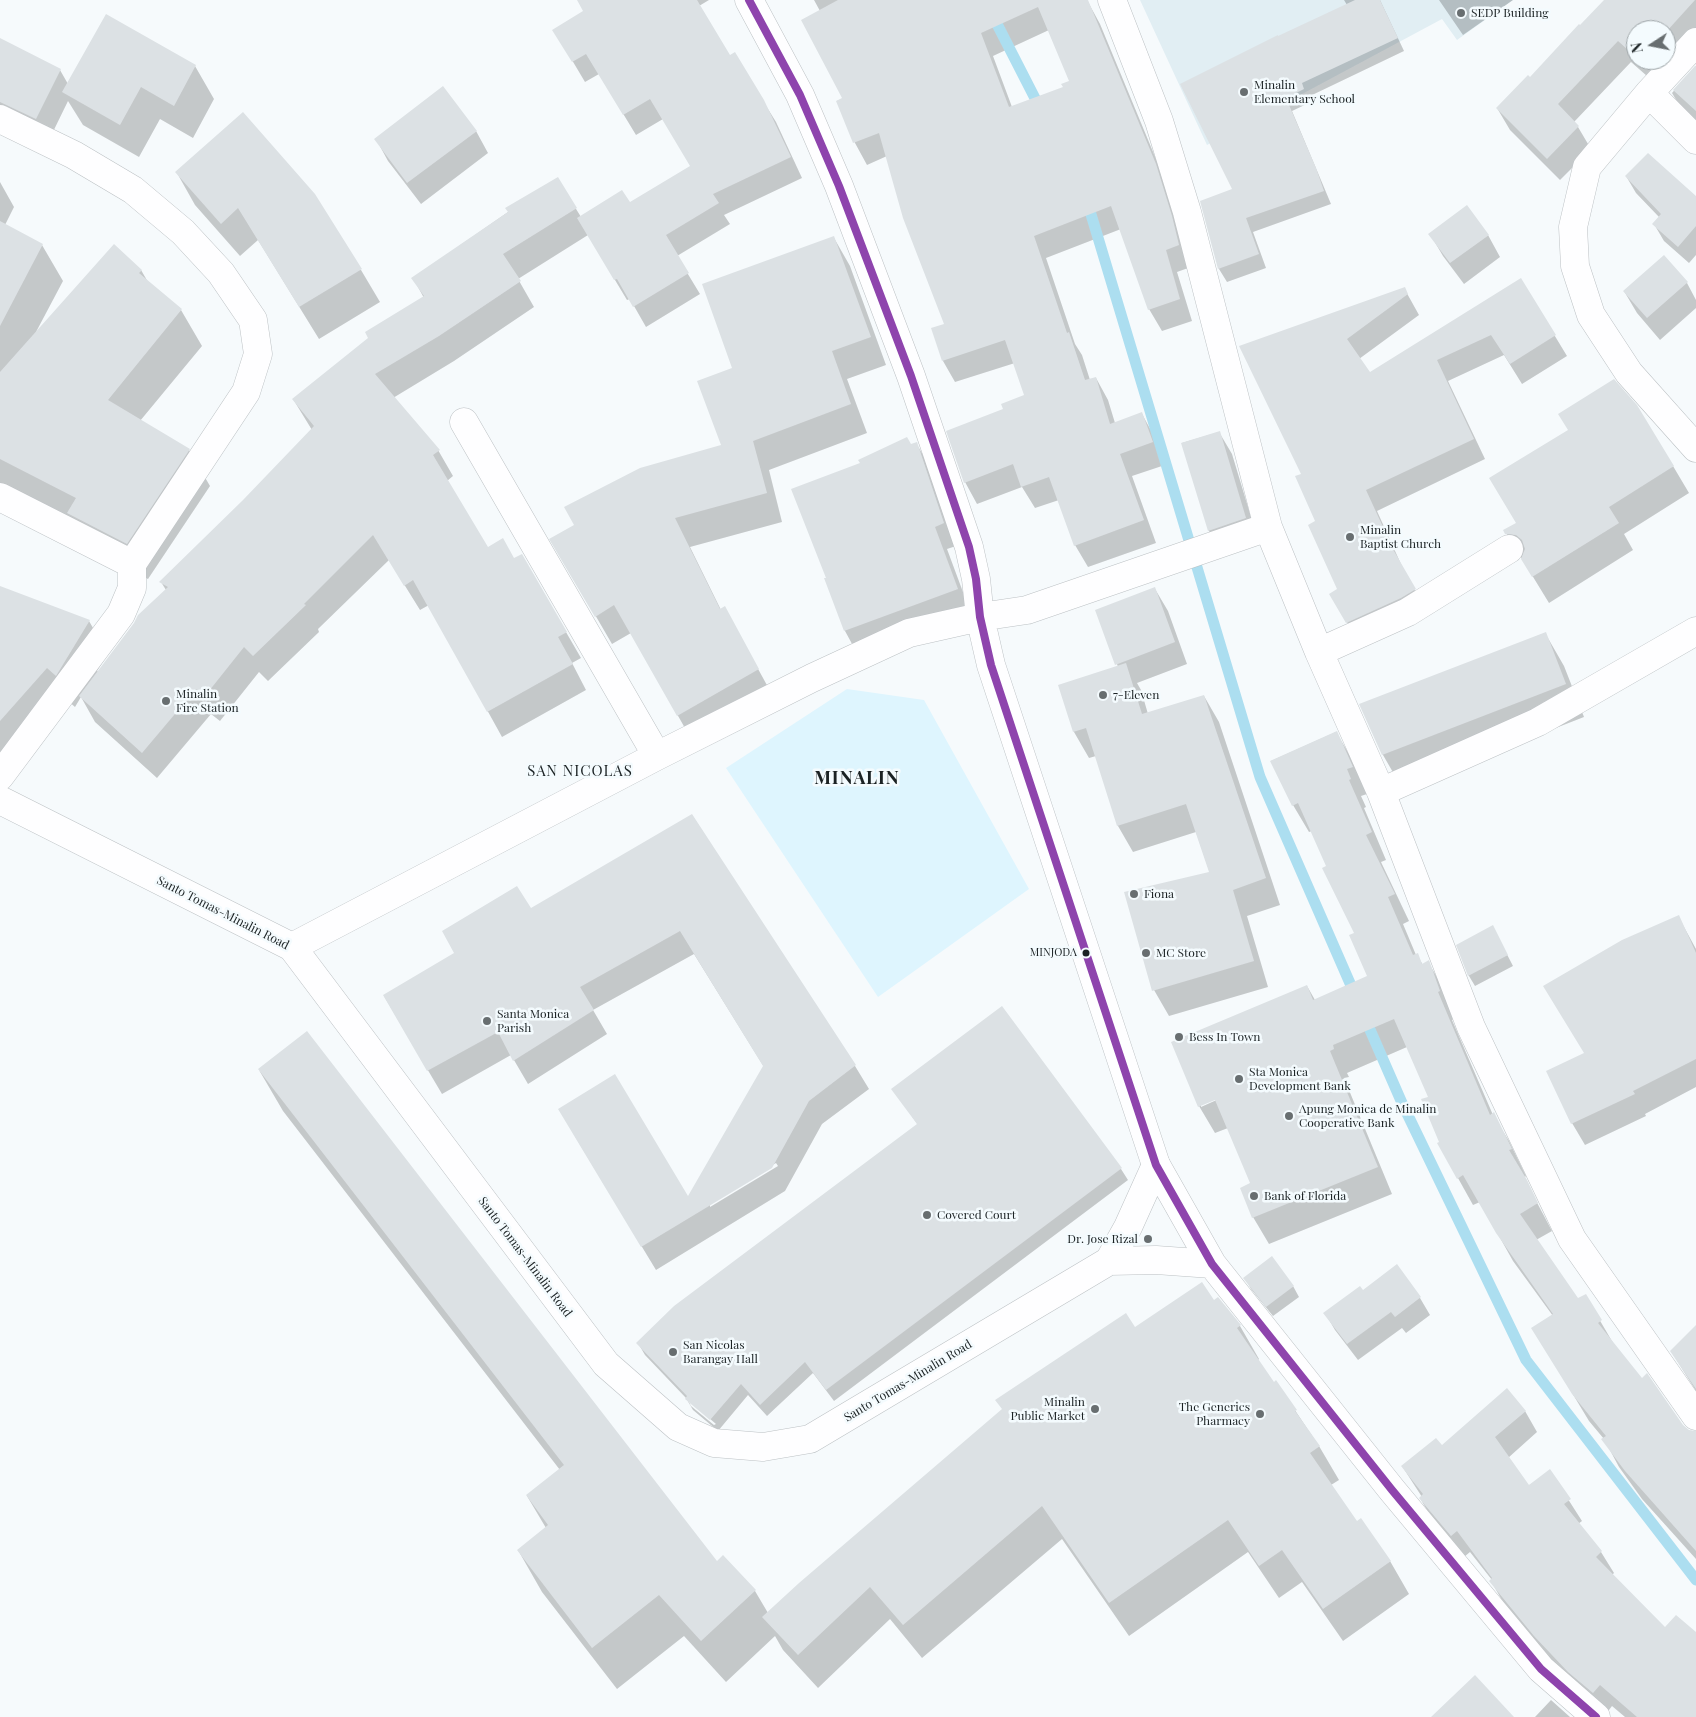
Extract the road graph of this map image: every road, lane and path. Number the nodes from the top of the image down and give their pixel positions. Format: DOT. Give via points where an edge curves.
graph roads {
  1 [pos="749,0"];
  2 [pos="1112,0"];
  3 [pos="1696,42"];
  4 [pos="1649,93"];
  5 [pos="0,119"];
  6 [pos="1696,140"];
  7 [pos="464,422"];
  8 [pos="1696,448"];
  9 [pos="0,497"];
  10 [pos="1268,527"];
  11 [pos="1509,549"];
  12 [pos="132,564"];
  13 [pos="980,617"];
  14 [pos="1696,631"];
  15 [pos="1319,652"];
  16 [pos="657,756"];
  17 [pos="0,776"];
  18 [pos="1382,792"];
  19 [pos="0,800"];
  20 [pos="292,947"];
  21 [pos="1156,1166"];
  22 [pos="1109,1261"];
  23 [pos="1212,1264"];
  24 [pos="1696,1416"];
  25 [pos="1596,1717"];
  1 -- 13 [label="street" via="800,95 911,376 969,547"];
  2 -- 10 [label="street" via="1159,121 1187,212"];
  3 -- 4 [label="street"];
  4 -- 6 [label="street"];
  4 -- 8 [label="street" via="1587,167 1573,227 1575,266 1591,315 1629,373"];
  5 -- 12 [label="street" via="74,155 133,190 183,232 221,273 252,320 258,354 246,392"];
  7 -- 16 [label="street"];
  9 -- 12 [label="street"];
  10 -- 13 [label="street" via="1027,610"];
  10 -- 15 [label="street"];
  11 -- 15 [label="street" via="1408,612"];
  12 -- 17 [label="street" via="132,588 121,614"];
  13 -- 16 [label="street" via="909,633"];
  13 -- 21 [label="street" via="991,665"];
  14 -- 18 [label="street" via="1538,722"];
  15 -- 18 [label="street"];
  16 -- 20 [label="street"];
  18 -- 24 [label="street" via="1471,1027 1572,1239"];
  19 -- 20 [label="street, Santo Tomas-Minalin Road"];
  20 -- 22 [label="street, Santo Tomas-Minalin Road" via="606,1364 678,1427 714,1443 762,1447 810,1439"];
  21 -- 22 [label="street"];
  21 -- 23 [label="street"];
  22 -- 23 [label="street, Santo Tomas-Minalin Road"];
  23 -- 25 [label="street" via="1392,1490 1541,1669"];
}
